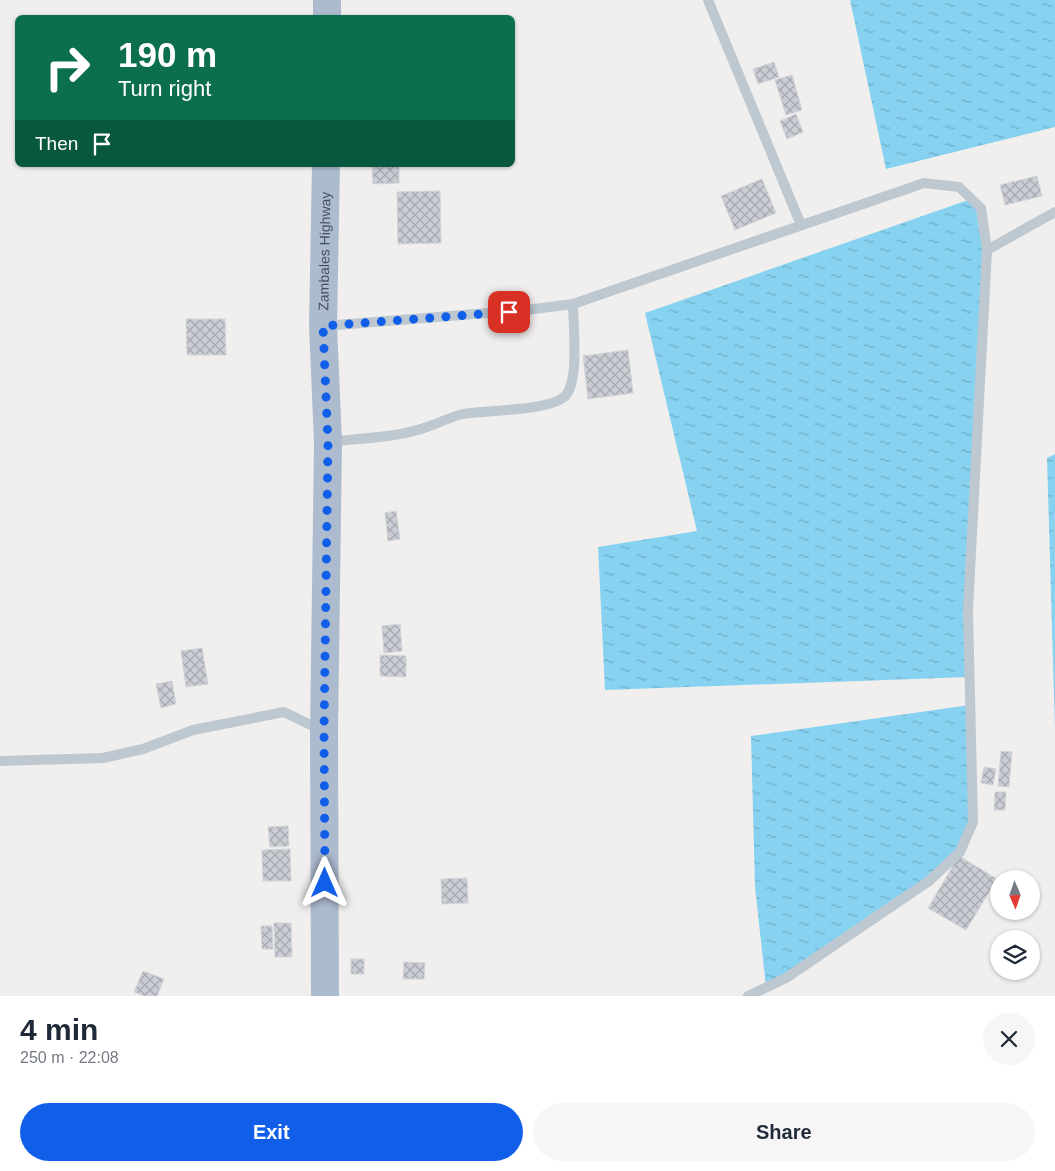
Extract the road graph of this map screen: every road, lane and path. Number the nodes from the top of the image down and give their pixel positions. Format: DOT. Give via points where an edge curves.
graph roads {
  1 [pos="327,0"];
  2 [pos="708,0"];
  3 [pos="327,15"];
  4 [pos="326,167"];
  5 [pos="1055,212"];
  6 [pos="801,225"];
  7 [pos="987,250"];
  8 [pos="573,304"];
  9 [pos="323,326"];
  10 [pos="328,442"];
  11 [pos="324,732"];
  12 [pos="0,761"];
  13 [pos="325,996"];
  14 [pos="748,996"];
  1 -- 3 [label="main road"];
  2 -- 6 [label="lane"];
  4 -- 9 [label="main road, Zambales Highway"];
  5 -- 7 [label="lane"];
  6 -- 7 [label="lane" via="924,183 959,187 981,208"];
  6 -- 8 [label="lane"];
  7 -- 14 [label="lane" via="968,610 973,822 960,852 929,880 786,978"];
  8 -- 9 [label="lane"];
  8 -- 10 [label="lane" via="573,382 564,397 548,404 464,414 426,428"];
  9 -- 10 [label="main road, Zambales Highway"];
  10 -- 11 [label="main road, Zambales Highway"];
  11 -- 12 [label="lane" via="284,712 193,730 143,749 103,758"];
  11 -- 13 [label="main road, Zambales Highway"];
}
